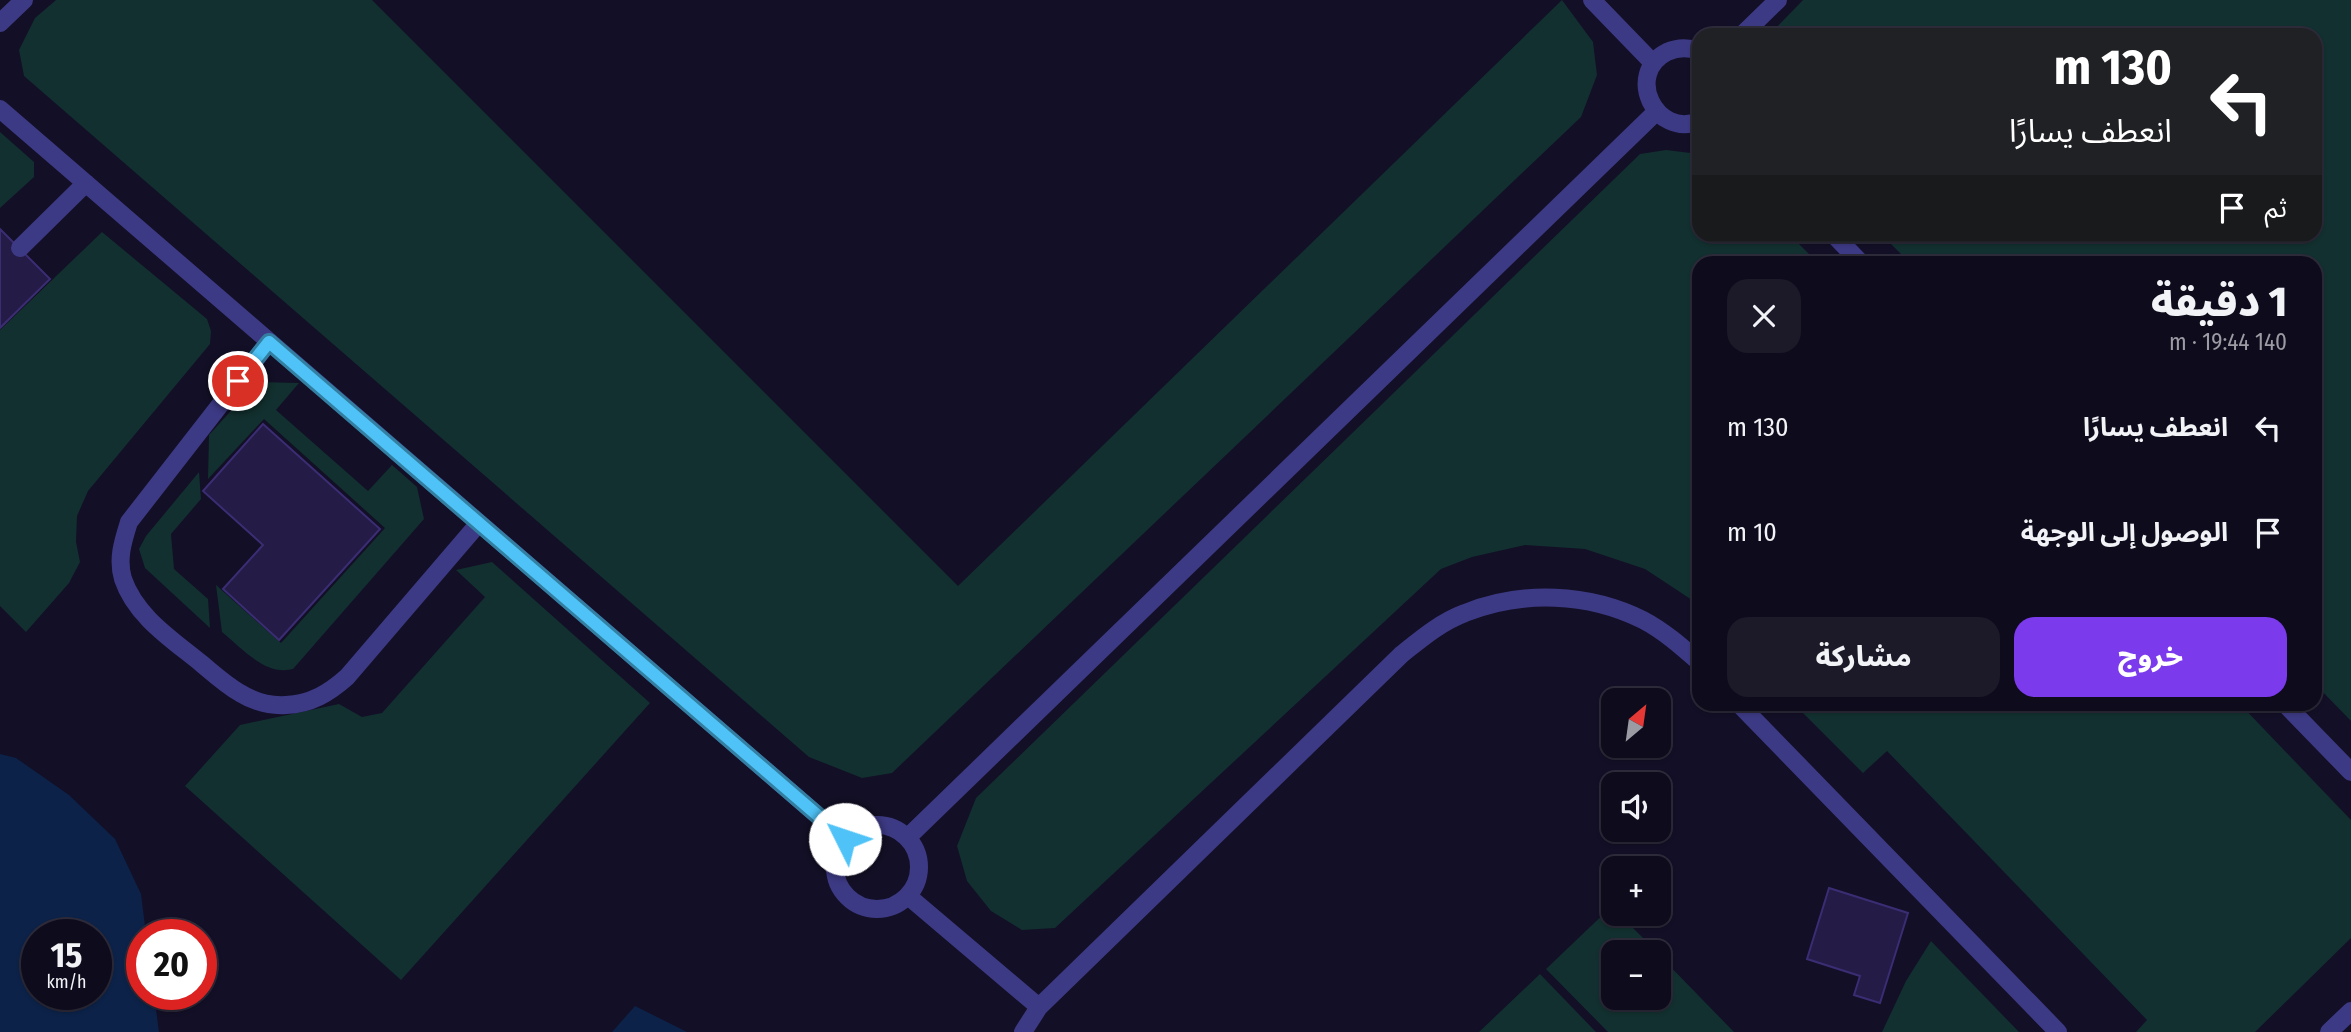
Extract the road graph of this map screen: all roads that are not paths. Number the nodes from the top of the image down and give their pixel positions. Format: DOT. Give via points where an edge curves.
graph roads {
  1 [pos="24,0"];
  2 [pos="1592,0"];
  3 [pos="1778,0"];
  4 [pos="0,23"];
  5 [pos="1749,28"];
  6 [pos="1692,49"];
  7 [pos="1653,64"];
  8 [pos="0,109"];
  9 [pos="1656,112"];
  10 [pos="1692,124"];
  11 [pos="86,183"];
  12 [pos="1841,242"];
  13 [pos="20,248"];
  14 [pos="1854,256"];
  15 [pos="269,342"];
  16 [pos="479,523"];
  17 [pos="1692,656"];
  18 [pos="1747,711"];
  19 [pos="2293,711"];
  20 [pos="2351,772"];
  21 [pos="907,838"];
  22 [pos="845,839"];
  23 [pos="908,896"];
  24 [pos="1039,1007"];
  25 [pos="2351,1011"];
  26 [pos="1023,1032"];
  27 [pos="2058,1032"];
  28 [pos="2329,1032"];
  1 -- 4 [label="lane"];
  2 -- 7 [label="lane"];
  3 -- 5 [label="lane"];
  6 -- 7 [label="lane" via="1676,48"];
  7 -- 9 [label="lane" via="1646,88"];
  8 -- 11 [label="lane"];
  9 -- 10 [label="lane" via="1679,125"];
  9 -- 21 [label="lane"];
  11 -- 13 [label="lane"];
  11 -- 15 [label="lane"];
  12 -- 14 [label="lane"];
  15 -- 16 [label="lane"];
  15 -- 16 [label="lane" via="129,522 120,549 123,578 135,604 154,625 239,693 261,702 307,702 347,677"];
  16 -- 22 [label="lane"];
  17 -- 24 [label="lane" via="1644,620 1586,601 1536,597 1464,613 1402,654"];
  18 -- 27 [label="lane"];
  19 -- 20 [label="lane"];
  21 -- 22 [label="lane" via="893,828 876,825"];
  21 -- 23 [label="lane" via="919,867"];
  22 -- 23 [label="lane" via="836,855 835,874 842,891 856,904 892,907"];
  23 -- 24 [label="lane"];
  24 -- 26 [label="lane"];
  25 -- 28 [label="lane"];
}
